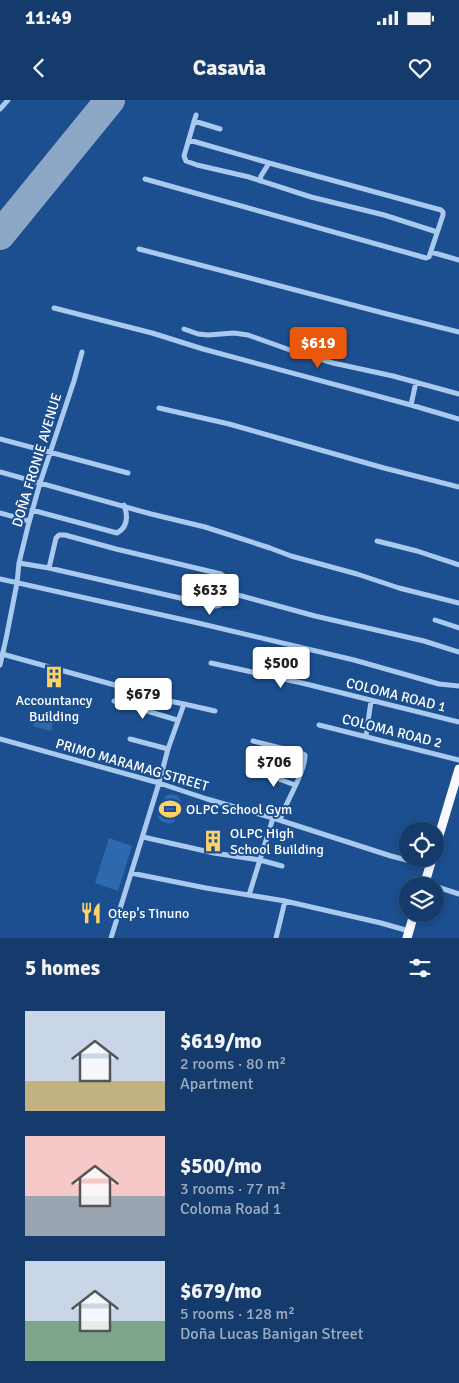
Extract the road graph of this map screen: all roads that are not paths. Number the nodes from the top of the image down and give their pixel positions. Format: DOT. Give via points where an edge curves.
graph roads {
  1 [pos="8,100"];
  2 [pos="0,109"];
  3 [pos="220,129"];
  4 [pos="188,140"];
  5 [pos="269,163"];
  6 [pos="145,179"];
  7 [pos="260,181"];
  8 [pos="437,232"];
  9 [pos="139,249"];
  10 [pos="431,252"];
  11 [pos="459,260"];
  12 [pos="54,308"];
  13 [pos="184,329"];
  14 [pos="459,332"];
  15 [pos="82,352"];
  16 [pos="416,382"];
  17 [pos="459,394"];
  18 [pos="411,405"];
  19 [pos="159,408"];
  20 [pos="459,419"];
  21 [pos="0,439"];
  22 [pos="50,453"];
  23 [pos="0,472"];
  24 [pos="128,473"];
  25 [pos="40,483"];
  26 [pos="459,487"];
  27 [pos="124,506"];
  28 [pos="32,510"];
  29 [pos="0,513"];
  30 [pos="29,521"];
  31 [pos="378,542"];
  32 [pos="19,562"];
  33 [pos="459,565"];
  34 [pos="49,568"];
  35 [pos="0,579"];
  36 [pos="17,584"];
  37 [pos="227,592"];
  38 [pos="459,603"];
  39 [pos="436,620"];
  40 [pos="459,628"];
  41 [pos="459,652"];
  42 [pos="2,654"];
  43 [pos="211,663"];
  44 [pos="0,665"];
  45 [pos="459,686"];
  46 [pos="114,701"];
  47 [pos="371,701"];
  48 [pos="184,704"];
  49 [pos="215,711"];
  50 [pos="177,720"];
  51 [pos="459,722"];
  52 [pos="319,725"];
  53 [pos="366,736"];
  54 [pos="0,739"];
  55 [pos="130,739"];
  56 [pos="253,741"];
  57 [pos="168,749"];
  58 [pos="459,760"];
  59 [pos="459,770"];
  60 [pos="260,772"];
  61 [pos="159,783"];
  62 [pos="295,785"];
  63 [pos="273,818"];
  64 [pos="280,820"];
  65 [pos="443,822"];
  66 [pos="143,838"];
  67 [pos="399,857"];
  68 [pos="260,860"];
  69 [pos="282,866"];
  70 [pos="131,873"];
  71 [pos="444,890"];
  72 [pos="459,894"];
  73 [pos="249,895"];
  74 [pos="285,901"];
  75 [pos="412,922"];
  76 [pos="408,935"];
  77 [pos="113,938"];
  78 [pos="276,938"];
  1 -- 2 [label="street"];
  3 -- 4 [label="street" via="195,118"];
  4 -- 5 [label="street"];
  4 -- 7 [label="street" via="186,161"];
  5 -- 7 [label="street"];
  5 -- 8 [label="street" via="441,210 443,215"];
  6 -- 10 [label="street" via="425,258"];
  7 -- 8 [label="street"];
  8 -- 10 [label="street"];
  9 -- 14 [label="street"];
  10 -- 11 [label="street"];
  12 -- 18 [label="street"];
  13 -- 16 [label="street" via="208,335 248,335 333,363"];
  15 -- 22 [label="street, DOÑA FRONIE AVENUE"];
  16 -- 17 [label="street"];
  16 -- 18 [label="street"];
  18 -- 20 [label="street"];
  19 -- 26 [label="street"];
  21 -- 22 [label="street"];
  22 -- 24 [label="street"];
  22 -- 25 [label="street, DOÑA FRONIE AVENUE"];
  23 -- 25 [label="street"];
  25 -- 27 [label="street"];
  25 -- 28 [label="street, DOÑA FRONIE AVENUE"];
  27 -- 28 [label="street" via="125,523 117,533"];
  27 -- 38 [label="street"];
  28 -- 30 [label="street, DOÑA FRONIE AVENUE"];
  29 -- 30 [label="street"];
  30 -- 32 [label="street, DOÑA FRONIE AVENUE"];
  31 -- 33 [label="street"];
  32 -- 34 [label="street"];
  32 -- 36 [label="street, DOÑA FRONIE AVENUE"];
  34 -- 37 [label="street" via="215,606 223,603"];
  34 -- 37 [label="street" via="56,538 65,535 221,574 227,578"];
  35 -- 36 [label="street"];
  36 -- 42 [label="street, DOÑA FRONIE AVENUE"];
  36 -- 45 [label="street" via="198,623 439,684"];
  37 -- 41 [label="street"];
  39 -- 40 [label="street"];
  42 -- 44 [label="street, DOÑA FRONIE AVENUE"];
  42 -- 48 [label="street"];
  43 -- 47 [label="street, COLOMA ROAD 1"];
  46 -- 50 [label="street"];
  47 -- 51 [label="street, COLOMA ROAD 1"];
  47 -- 53 [label="street"];
  48 -- 49 [label="street"];
  48 -- 50 [label="street"];
  50 -- 57 [label="street"];
  52 -- 53 [label="street, COLOMA ROAD 2"];
  53 -- 58 [label="street, COLOMA ROAD 2"];
  54 -- 61 [label="street, PRIMO MARAMAG STREET"];
  55 -- 57 [label="street"];
  56 -- 62 [label="street" via="305,755"];
  57 -- 61 [label="street"];
  59 -- 65 [label="highway"];
  60 -- 62 [label="street"];
  61 -- 63 [label="street, PRIMO MARAMAG STREET"];
  61 -- 66 [label="street"];
  62 -- 64 [label="street"];
  63 -- 64 [label="street, PRIMO MARAMAG STREET"];
  63 -- 68 [label="street"];
  64 -- 67 [label="street, PRIMO MARAMAG STREET"];
  66 -- 68 [label="street"];
  66 -- 70 [label="street"];
  68 -- 69 [label="street"];
  68 -- 73 [label="street"];
  70 -- 73 [label="street"];
  70 -- 77 [label="street"];
  71 -- 72 [label="street"];
  73 -- 74 [label="street"];
  74 -- 76 [label="street" via="381,923"];
  74 -- 78 [label="street"];
  75 -- 76 [label="highway"];
}
